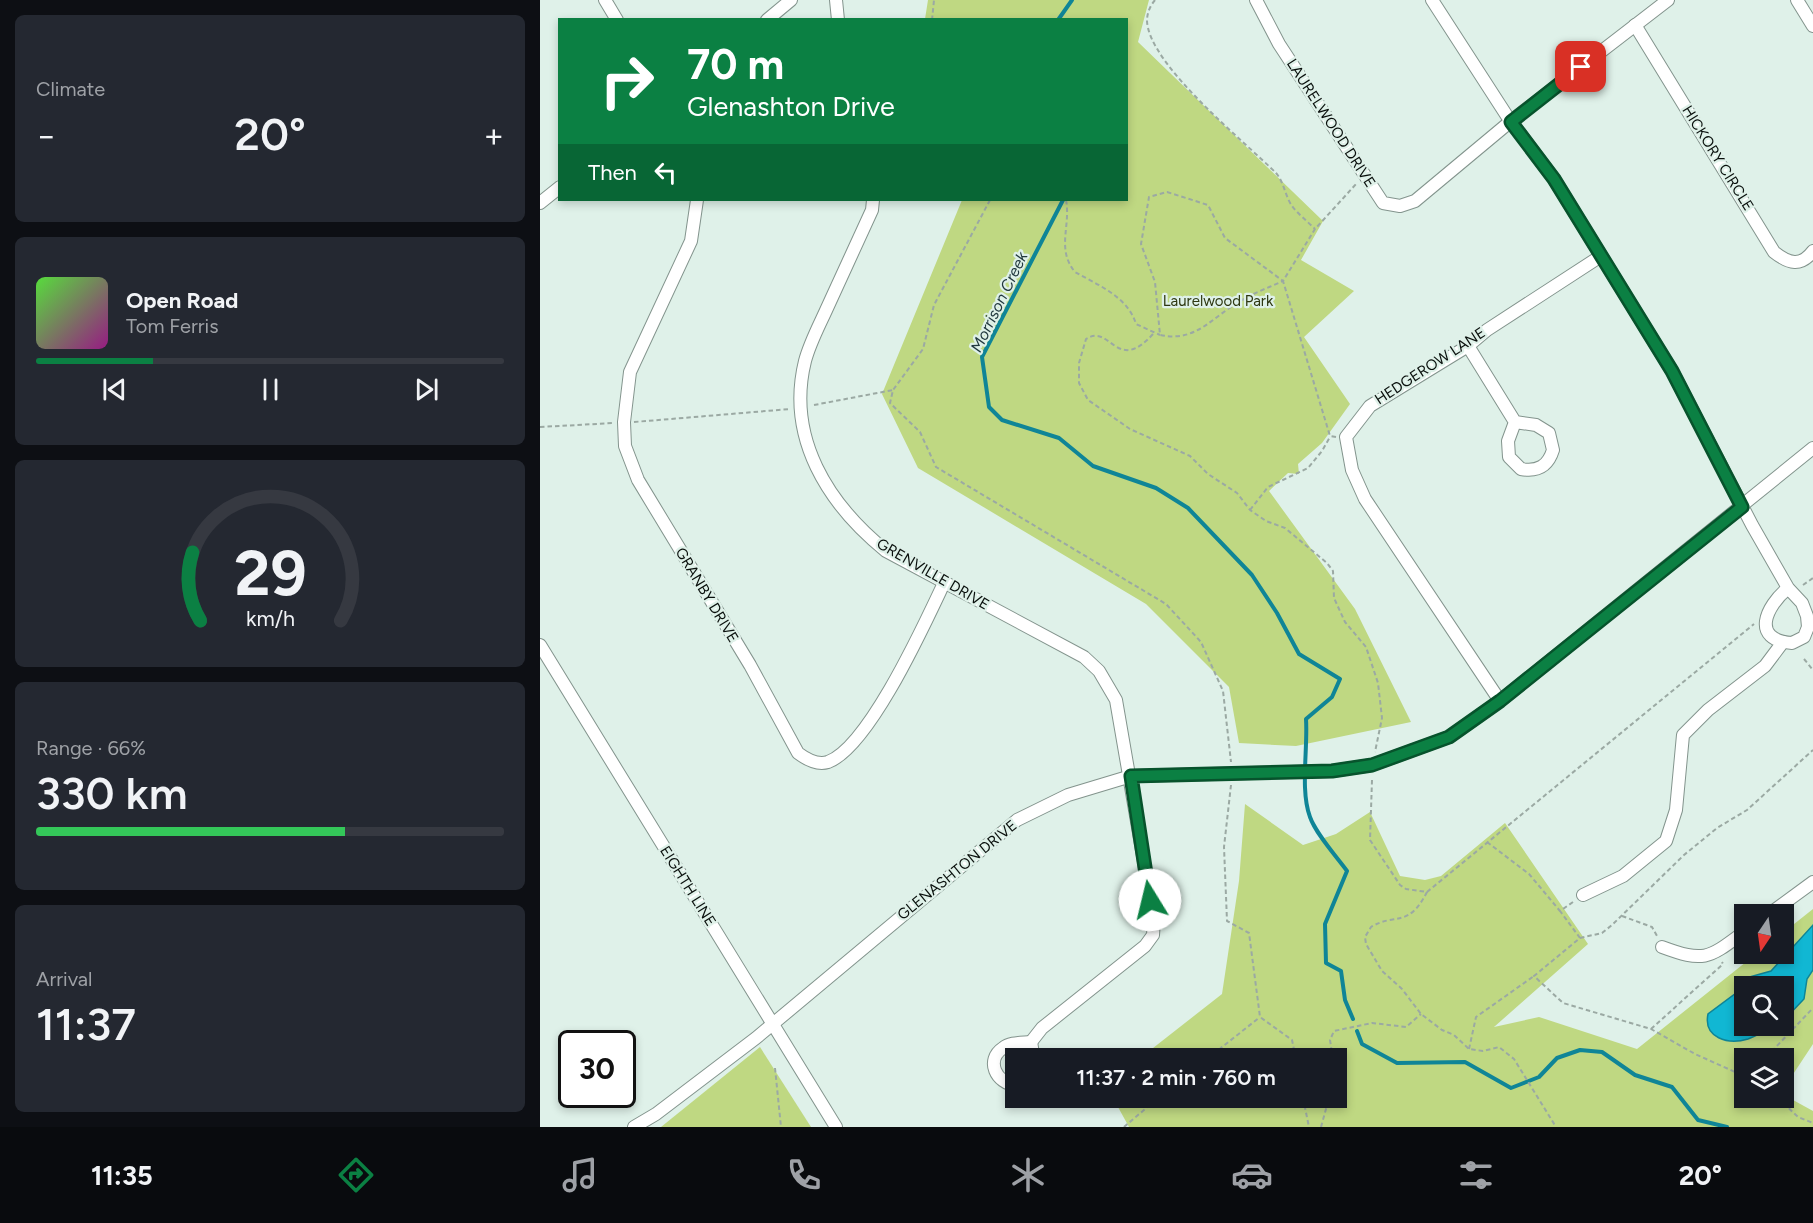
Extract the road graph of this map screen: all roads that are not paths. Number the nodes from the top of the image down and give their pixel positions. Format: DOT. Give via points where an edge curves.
graph roads {
  1 [pos="605,0"];
  2 [pos="791,0"];
  3 [pos="836,0"];
  4 [pos="1256,0"];
  5 [pos="1432,0"];
  6 [pos="1668,0"];
  7 [pos="1797,0"];
  8 [pos="616,18"];
  9 [pos="769,18"];
  10 [pos="838,18"];
  11 [pos="1635,25"];
  12 [pos="1813,26"];
  13 [pos="1511,122"];
  14 [pos="558,189"];
  15 [pos="697,201"];
  16 [pos="873,201"];
  17 [pos="540,203"];
  18 [pos="1813,251"];
  19 [pos="1601,256"];
  20 [pos="1468,346"];
  21 [pos="1515,422"];
  22 [pos="1813,448"];
  23 [pos="1742,507"];
  24 [pos="944,583"];
  25 [pos="1788,588"];
  26 [pos="1810,615"];
  27 [pos="1783,642"];
  28 [pos="540,645"];
  29 [pos="1500,701"];
  30 [pos="1131,776"];
  31 [pos="1813,882"];
  32 [pos="1583,895"];
  33 [pos="1783,904"];
  34 [pos="1734,939"];
  35 [pos="1662,947"];
  36 [pos="773,1024"];
  37 [pos="1031,1042"];
  38 [pos="1005,1048"];
  39 [pos="1005,1048"];
  40 [pos="1032,1048"];
  41 [pos="1005,1082"];
  42 [pos="634,1127"];
  43 [pos="836,1127"];
  1 -- 8 [label="street"];
  2 -- 9 [label="street"];
  3 -- 10 [label="street"];
  4 -- 13 [label="street, LAURELWOOD DRIVE" via="1279,44 1383,202 1400,206 1415,201"];
  5 -- 13 [label="street"];
  6 -- 11 [label="street"];
  7 -- 12 [label="street"];
  11 -- 13 [label="street"];
  11 -- 18 [label="street, HICKORY CIRCLE" via="1774,252 1794,263"];
  13 -- 19 [label="street" via="1554,179"];
  14 -- 17 [label="street"];
  15 -- 24 [label="street, GRANBY DRIVE" via="691,241 630,372 625,446 638,480 750,665 798,753 807,760 827,762 846,750 862,732 882,703"];
  16 -- 24 [label="street, GRENVILLE DRIVE" via="805,362 802,430 812,461 834,497 862,531 886,551"];
  19 -- 20 [label="street, HEDGEROW LANE"];
  19 -- 23 [label="street" via="1672,371"];
  20 -- 21 [label="street"];
  20 -- 29 [label="street, HEDGEROW LANE" via="1370,406 1346,437 1352,470 1365,499"];
  21 -- 21 [label="street" via="1508,441 1509,457 1521,469 1545,465 1553,450 1549,434 1543,428"];
  22 -- 23 [label="street, GLENASHTON DRIVE"];
  23 -- 25 [label="street"];
  23 -- 29 [label="street, GLENASHTON DRIVE"];
  24 -- 30 [label="street, GRENVILLE DRIVE" via="1084,657 1099,671 1116,700"];
  25 -- 26 [label="street"];
  25 -- 27 [label="street" via="1768,610 1765,621 1768,632"];
  26 -- 27 [label="street" via="1804,637 1792,643"];
  27 -- 32 [label="street" via="1765,666 1708,710 1683,735 1676,810 1666,841 1623,876"];
  28 -- 36 [label="street, EIGHTH LINE"];
  29 -- 30 [label="street, GLENASHTON DRIVE" via="1449,737 1372,765 1332,771"];
  30 -- 36 [label="street, GLENASHTON DRIVE" via="1068,795 1017,820"];
  30 -- 37 [label="street, GRENVILLE DRIVE" via="1153,934 1145,946 1042,1028"];
  31 -- 33 [label="street"];
  34 -- 35 [label="street" via="1715,953 1691,958"];
  36 -- 42 [label="street, GLENASHTON DRIVE"];
  36 -- 43 [label="street, EIGHTH LINE"];
  37 -- 38 [label="street"];
  37 -- 40 [label="street"];
  39 -- 41 [label="street" via="995,1059 998,1077"];
}
